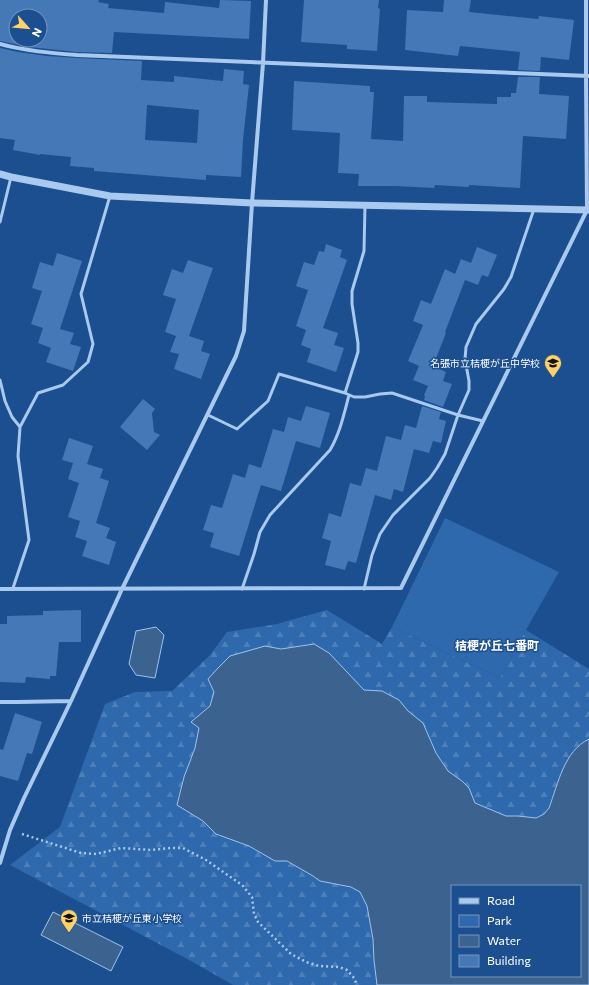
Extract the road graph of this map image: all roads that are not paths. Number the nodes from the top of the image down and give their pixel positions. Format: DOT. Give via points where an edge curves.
graph roads {
  1 [pos="266,0"];
  2 [pos="586,0"];
  3 [pos="0,44"];
  4 [pos="263,63"];
  5 [pos="587,76"];
  6 [pos="0,174"];
  7 [pos="11,177"];
  8 [pos="110,196"];
  9 [pos="252,203"];
  10 [pos="366,206"];
  11 [pos="534,208"];
  12 [pos="588,210"];
  13 [pos="0,222"];
  14 [pos="0,380"];
  15 [pos="347,394"];
  16 [pos="208,415"];
  17 [pos="458,415"];
  18 [pos="483,421"];
  19 [pos="20,427"];
  20 [pos="13,588"];
  21 [pos="0,589"];
  22 [pos="122,589"];
  23 [pos="242,589"];
  24 [pos="364,589"];
  25 [pos="71,701"];
  26 [pos="0,702"];
  27 [pos="0,863"];
  1 -- 4 [label="street"];
  2 -- 5 [label="street"];
  3 -- 4 [label="street" via="49,53"];
  4 -- 5 [label="street"];
  4 -- 9 [label="street"];
  5 -- 12 [label="street"];
  6 -- 7 [label="street"];
  7 -- 8 [label="street"];
  7 -- 13 [label="lane"];
  8 -- 9 [label="street"];
  8 -- 19 [label="lane" via="81,294 93,344 88,362 63,384 38,393"];
  9 -- 10 [label="street"];
  9 -- 16 [label="street" via="244,331 236,356"];
  10 -- 11 [label="street"];
  10 -- 15 [label="lane" via="364,251 352,291 358,352"];
  11 -- 12 [label="street"];
  11 -- 17 [label="lane" via="512,277 476,324 466,347 469,390"];
  12 -- 18 [label="street"];
  14 -- 19 [label="lane" via="5,401"];
  15 -- 16 [label="lane" via="279,374 268,401 237,429"];
  15 -- 17 [label="lane" via="365,397 392,393"];
  15 -- 23 [label="lane" via="338,434 330,450 270,515 260,532"];
  16 -- 22 [label="street"];
  17 -- 18 [label="lane"];
  17 -- 24 [label="lane" via="445,454 437,468 393,515 380,534"];
  18 -- 24 [label="street" via="401,588"];
  19 -- 20 [label="lane" via="18,456 29,540"];
  20 -- 21 [label="street"];
  20 -- 22 [label="street"];
  22 -- 23 [label="street"];
  22 -- 25 [label="street"];
  23 -- 24 [label="street"];
  25 -- 26 [label="street"];
  25 -- 27 [label="street" via="24,798 10,830"];
}
